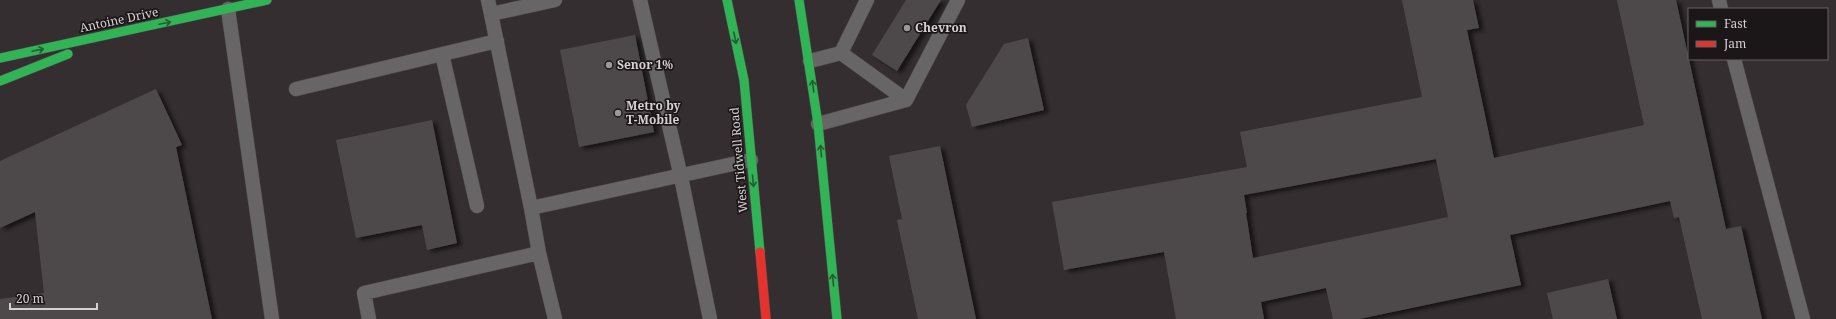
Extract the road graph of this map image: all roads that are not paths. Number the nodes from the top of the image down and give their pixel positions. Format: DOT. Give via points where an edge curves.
graph roads {
  1 [pos="267,0"];
  2 [pos="488,0"];
  3 [pos="555,0"];
  4 [pos="640,0"];
  5 [pos="727,0"];
  6 [pos="799,0"];
  7 [pos="866,0"];
  8 [pos="958,0"];
  9 [pos="227,5"];
  10 [pos="491,14"];
  11 [pos="122,32"];
  12 [pos="497,41"];
  13 [pos="841,53"];
  14 [pos="442,54"];
  15 [pos="0,58"];
  16 [pos="1734,60"];
  17 [pos="810,61"];
  18 [pos="0,81"];
  19 [pos="296,89"];
  20 [pos="906,100"];
  21 [pos="818,124"];
  22 [pos="751,160"];
  23 [pos="681,177"];
  24 [pos="477,206"];
  25 [pos="531,208"];
  26 [pos="539,253"];
  27 [pos="272,319"];
  28 [pos="369,319"];
  29 [pos="555,319"];
  30 [pos="710,319"];
  31 [pos="766,319"];
  32 [pos="837,319"];
  33 [pos="1803,319"];
  1 -- 9 [label="main road, Antoine Drive"];
  2 -- 10 [label="lane"];
  3 -- 10 [label="lane"];
  4 -- 23 [label="lane"];
  5 -- 22 [label="main road, West Tidwell Road, one-way" via="744,80"];
  6 -- 17 [label="main road"];
  7 -- 13 [label="lane"];
  8 -- 20 [label="lane"];
  11 -- 9 [label="main road, Antoine Drive, one-way"];
  9 -- 27 [label="lane"];
  10 -- 12 [label="lane"];
  15 -- 11 [label="main road, Antoine Drive, one-way"];
  11 -- 18 [label="main road"];
  12 -- 14 [label="lane"];
  12 -- 25 [label="lane"];
  13 -- 17 [label="lane"];
  13 -- 20 [label="lane"];
  14 -- 19 [label="lane"];
  14 -- 24 [label="lane"];
  16 -- 33 [label="lane"];
  21 -- 17 [label="main road, one-way"];
  20 -- 21 [label="lane"];
  32 -- 21 [label="main road, one-way"];
  22 -- 23 [label="lane"];
  22 -- 31 [label="main road, West Tidwell Road, one-way"];
  23 -- 25 [label="lane"];
  23 -- 30 [label="lane"];
  25 -- 26 [label="lane"];
  26 -- 28 [label="lane" via="364,293"];
  26 -- 29 [label="lane"];
}
